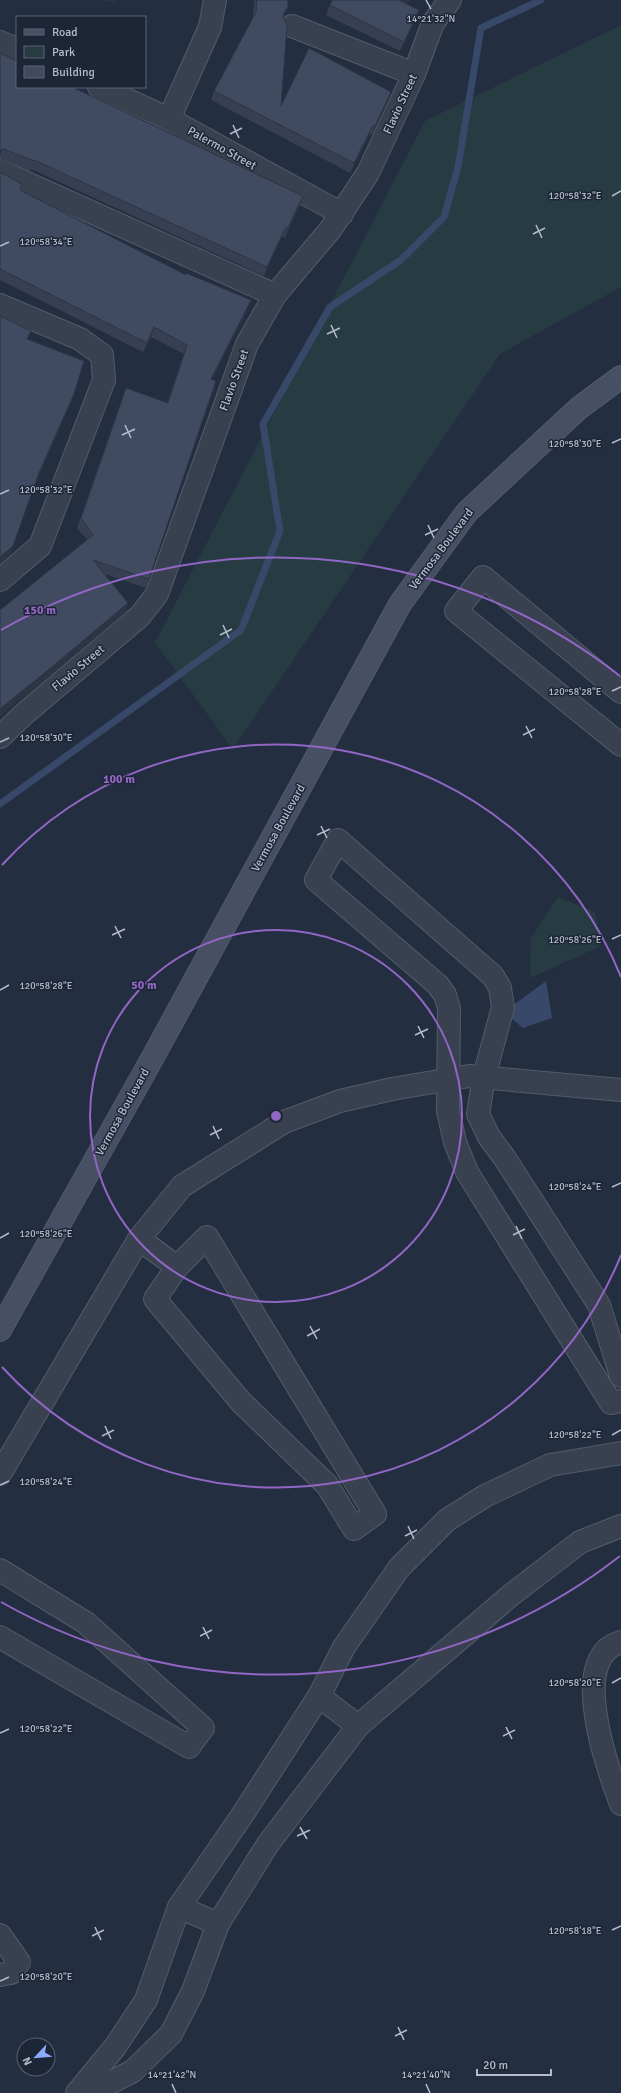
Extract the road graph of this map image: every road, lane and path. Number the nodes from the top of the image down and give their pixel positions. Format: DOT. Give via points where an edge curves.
graph roads {
  1 [pos="215,0"];
  2 [pos="450,0"];
  3 [pos="292,26"];
  4 [pos="0,42"];
  5 [pos="16,49"];
  6 [pos="414,74"];
  7 [pos="101,88"];
  8 [pos="169,119"];
  9 [pos="0,171"];
  10 [pos="342,214"];
  11 [pos="275,295"];
  12 [pos="0,305"];
  13 [pos="621,377"];
  14 [pos="0,580"];
  15 [pos="621,692"];
  16 [pos="0,737"];
  17 [pos="621,745"];
  18 [pos="484,1077"];
  19 [pos="448,1078"];
  20 [pos="621,1087"];
  21 [pos="448,1111"];
  22 [pos="478,1114"];
  23 [pos="139,1239"];
  24 [pos="177,1267"];
  25 [pos="0,1330"];
  26 [pos="621,1376"];
  27 [pos="621,1401"];
  28 [pos="621,1453"];
  29 [pos="0,1474"];
  30 [pos="621,1526"];
  31 [pos="0,1570"];
  32 [pos="0,1638"];
  33 [pos="621,1642"];
  34 [pos="319,1696"];
  35 [pos="358,1726"];
  36 [pos="621,1804"];
  37 [pos="179,1906"];
  38 [pos="218,1924"];
  39 [pos="0,1935"];
  40 [pos="0,1975"];
  41 [pos="78,2093"];
  42 [pos="91,2093"];
  1 -- 8 [label="street" via="210,27"];
  2 -- 6 [label="street, Flavio Street" via="433,23"];
  3 -- 6 [label="street"];
  4 -- 5 [label="street"];
  6 -- 10 [label="street, Flavio Street" via="368,173"];
  7 -- 8 [label="street, Palermo Street"];
  8 -- 10 [label="street, Palermo Street"];
  9 -- 11 [label="street"];
  10 -- 11 [label="street, Flavio Street"];
  11 -- 16 [label="street, Flavio Street" via="247,344 157,594 140,616"];
  12 -- 14 [label="street" via="80,339 102,355 104,380 40,546"];
  13 -- 25 [label="main road, Vermosa Boulevard" via="579,408 467,512 400,604 157,1050"];
  15 -- 17 [label="street" via="483,577 456,611"];
  18 -- 19 [label="street"];
  18 -- 19 [label="street" via="503,1007 500,988 493,976 338,840 316,880 438,985 445,995 449,1008"];
  18 -- 20 [label="street"];
  18 -- 22 [label="street"];
  19 -- 21 [label="street"];
  19 -- 23 [label="street" via="340,1101 284,1122 182,1186"];
  21 -- 22 [label="street"];
  21 -- 27 [label="street" via="455,1142 467,1172 611,1404"];
  22 -- 26 [label="street" via="489,1137 599,1304"];
  23 -- 24 [label="street"];
  23 -- 29 [label="street"];
  24 -- 24 [label="street" via="155,1299 241,1402 327,1485 354,1529 375,1514 207,1237"];
  28 -- 34 [label="street" via="550,1465 485,1496 446,1520 398,1568 344,1647"];
  30 -- 35 [label="street" via="580,1542 510,1595"];
  31 -- 32 [label="street" via="86,1623 203,1728 189,1747"];
  33 -- 36 [label="street" via="612,1645 596,1666 593,1693 596,1724"];
  34 -- 35 [label="street"];
  34 -- 37 [label="street" via="241,1817"];
  35 -- 38 [label="street" via="268,1844"];
  37 -- 38 [label="street"];
  37 -- 41 [label="street" via="146,2000 115,2047"];
  38 -- 42 [label="street" via="193,1991 171,2034 133,2070"];
  39 -- 40 [label="street" via="19,1962 11,1972"];
}
